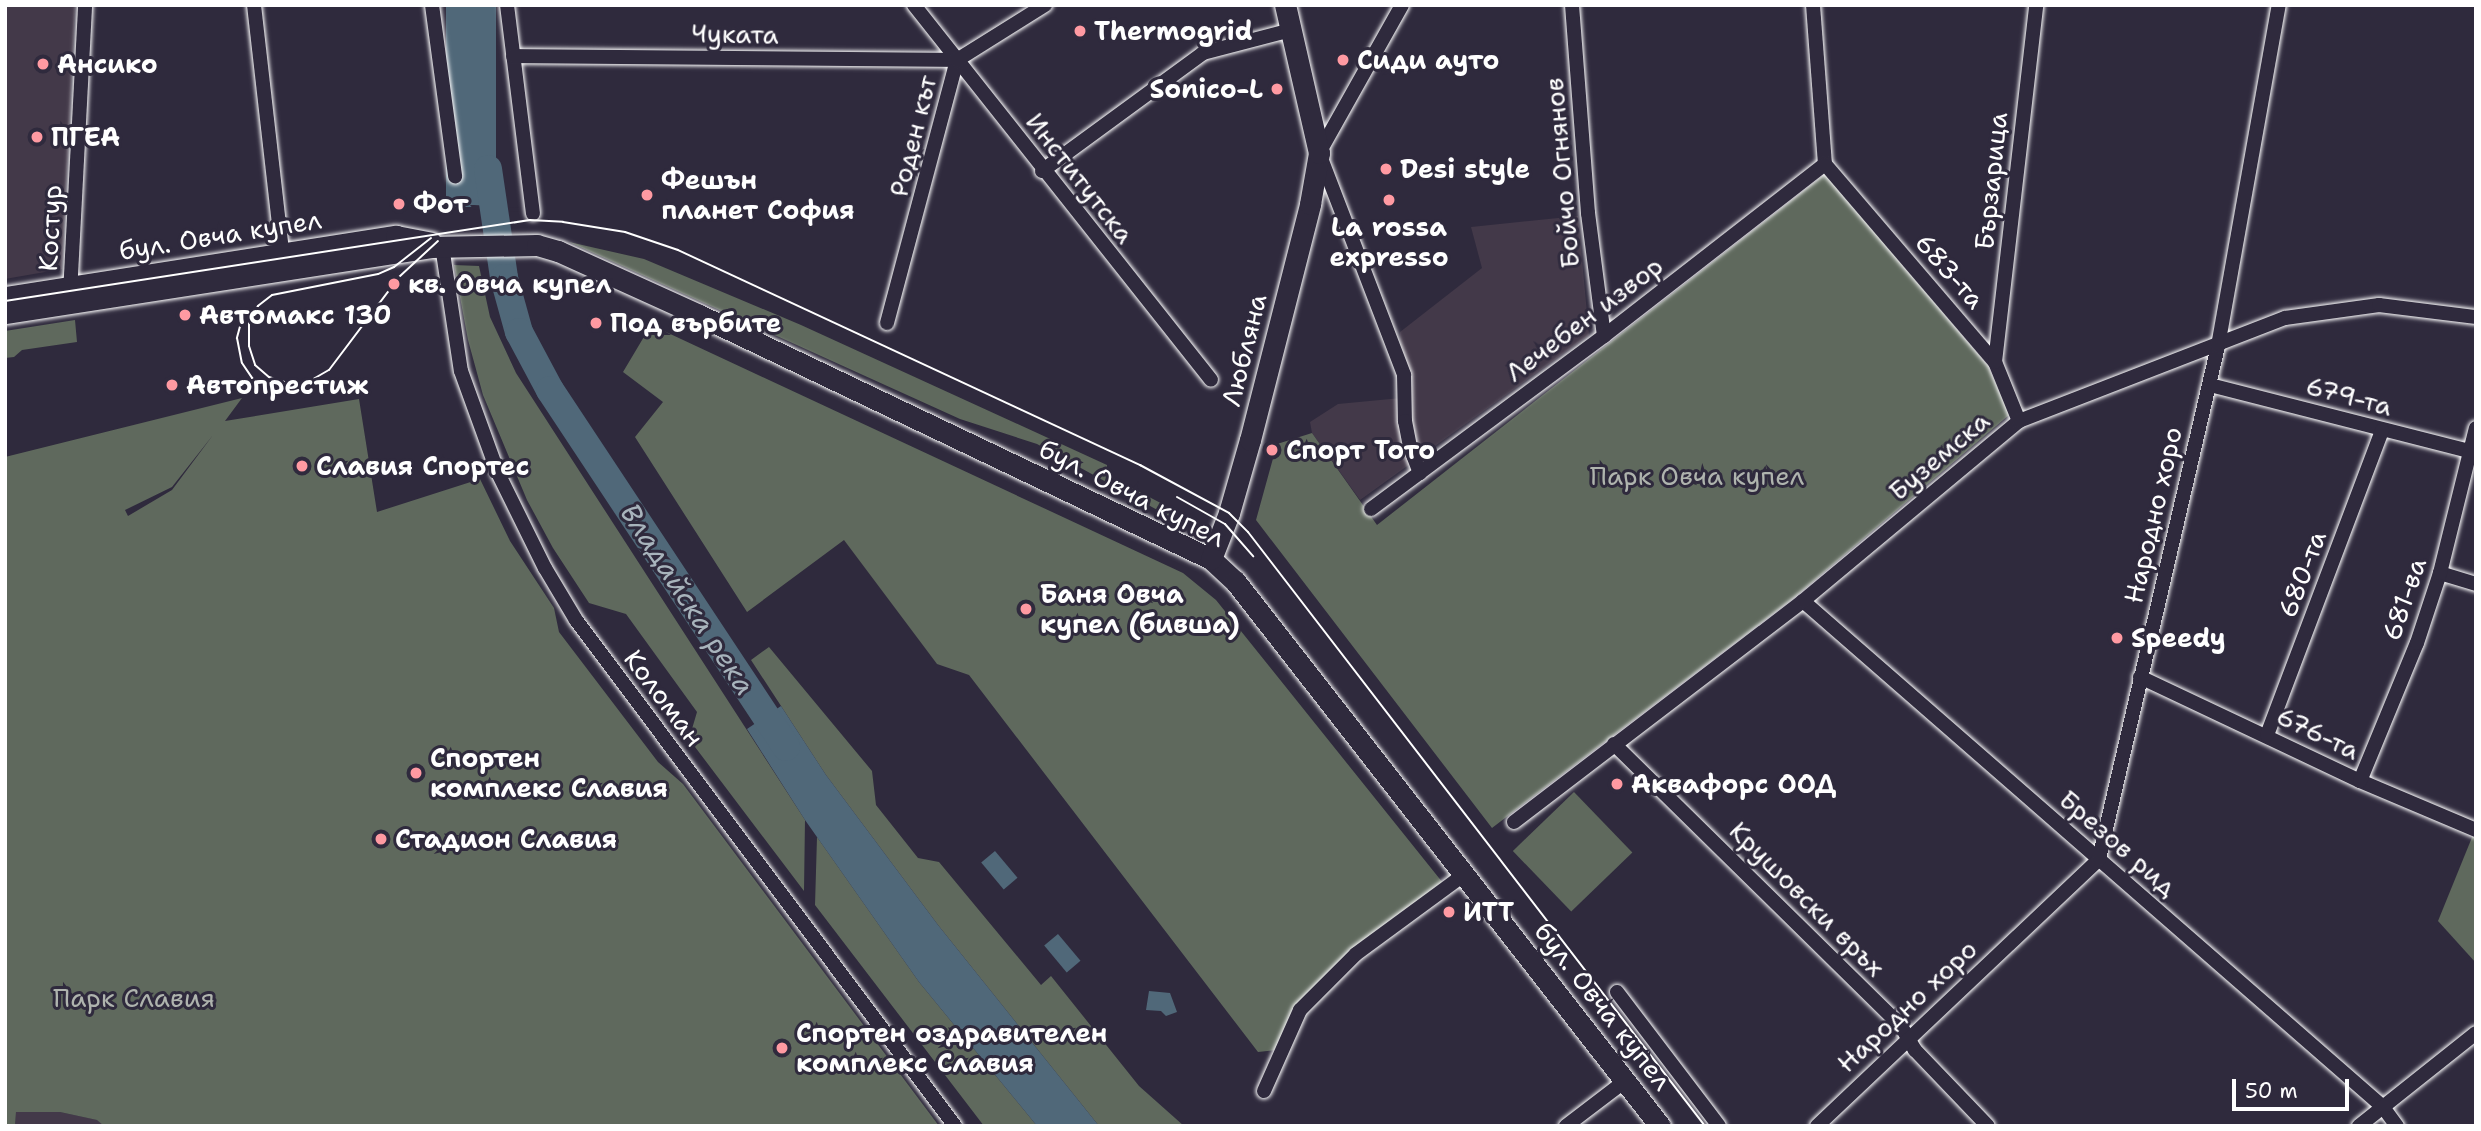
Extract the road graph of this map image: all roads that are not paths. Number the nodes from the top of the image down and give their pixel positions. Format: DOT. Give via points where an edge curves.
graph roads {
  1 [pos="85,5"];
  2 [pos="254,5"];
  3 [pos="432,5"];
  4 [pos="506,5"];
  5 [pos="914,5"];
  6 [pos="1045,5"];
  7 [pos="1285,5"];
  8 [pos="1402,5"];
  9 [pos="1572,5"];
  10 [pos="1813,5"];
  11 [pos="2036,5"];
  12 [pos="2279,5"];
  13 [pos="1291,30"];
  14 [pos="513,56"];
  15 [pos="957,60"];
  16 [pos="1319,153"];
  17 [pos="1825,164"];
  18 [pos="1042,171"];
  19 [pos="455,176"];
  20 [pos="533,213"];
  21 [pos="442,246"];
  22 [pos="283,261"];
  23 [pos="70,295"];
  24 [pos="5,297"];
  25 [pos="5,313"];
  26 [pos="2476,317"];
  27 [pos="887,323"];
  28 [pos="1604,336"];
  29 [pos="2218,346"];
  30 [pos="1995,362"];
  31 [pos="1211,380"];
  32 [pos="2210,385"];
  33 [pos="2019,421"];
  34 [pos="2476,428"];
  35 [pos="2382,430"];
  36 [pos="2473,452"];
  37 [pos="1420,474"];
  38 [pos="1371,509"];
  39 [pos="1211,559"];
  40 [pos="2440,573"];
  41 [pos="2476,584"];
  42 [pos="1803,601"];
  43 [pos="2140,677"];
  44 [pos="2267,735"];
  45 [pos="1614,744"];
  46 [pos="2360,780"];
  47 [pos="1514,822"];
  48 [pos="2476,830"];
  49 [pos="2099,859"];
  50 [pos="1465,874"];
  51 [pos="1617,992"];
  52 [pos="2476,1033"];
  53 [pos="1908,1038"];
  54 [pos="1625,1081"];
  55 [pos="1264,1091"];
  56 [pos="2382,1107"];
  57 [pos="955,1126"];
  58 [pos="1566,1126"];
  59 [pos="1660,1126"];
  60 [pos="1719,1126"];
  61 [pos="1817,1126"];
  62 [pos="1988,1126"];
  63 [pos="2359,1126"];
  64 [pos="2397,1126"];
  1 -- 23 [label="street, Костур"];
  2 -- 22 [label="street"];
  3 -- 19 [label="street"];
  4 -- 14 [label="street"];
  5 -- 15 [label="street, Институтска"];
  6 -- 15 [label="street, Роден кът"];
  7 -- 13 [label="main road, Любляна"];
  8 -- 16 [label="street"];
  9 -- 28 [label="street, Бойчо Огнянов" via="1588,213"];
  10 -- 17 [label="street"];
  11 -- 30 [label="street, Бързарица"];
  12 -- 29 [label="street, Народно хоро"];
  13 -- 16 [label="main road, Любляна"];
  13 -- 18 [label="street" via="1203,53"];
  14 -- 15 [label="street, Чуката"];
  14 -- 20 [label="street"];
  15 -- 18 [label="street, Институтска"];
  15 -- 27 [label="street, Роден кът"];
  16 -- 37 [label="street, Любляна" via="1404,375 1405,421"];
  16 -- 39 [label="main road, Любляна" via="1250,440"];
  17 -- 28 [label="street, Лечебен извор"];
  17 -- 30 [label="street, 683-та"];
  18 -- 31 [label="street, Институтска"];
  21 -- 22 [label="main road, бул. Овча купел"];
  21 -- 39 [label="main road, бул. Овча купел" via="532,244 558,251"];
  21 -- 57 [label="street, Коломан" via="461,371 498,473 554,584 576,620"];
  22 -- 23 [label="main road, бул. Овча купел"];
  23 -- 24 [label="main road, бул. Овча купел"];
  23 -- 25 [label="main road, бул. Овча купел"];
  26 -- 29 [label="street, Буземска" via="2379,305 2285,318"];
  28 -- 37 [label="street, Лечебен извор"];
  29 -- 32 [label="street, Народно хоро"];
  29 -- 33 [label="street, Буземска"];
  30 -- 33 [label="street, 683-та"];
  32 -- 35 [label="street, 679-та"];
  32 -- 43 [label="street, Народно хоро"];
  33 -- 42 [label="street, Буземска"];
  34 -- 36 [label="street, 681-ва"];
  35 -- 36 [label="street, 679-та"];
  35 -- 44 [label="street, 680-та"];
  36 -- 40 [label="street, 681-ва"];
  37 -- 38 [label="street, Лечебен извор"];
  39 -- 50 [label="main road, бул. Овча купел" via="1236,581"];
  40 -- 41 [label="street"];
  40 -- 46 [label="street, 681-ва" via="2417,643"];
  42 -- 45 [label="street, Буземска"];
  42 -- 49 [label="street, Брезов рид"];
  43 -- 44 [label="street, 676-та"];
  43 -- 49 [label="street, Народно хоро"];
  44 -- 46 [label="street, 676-та"];
  45 -- 47 [label="street, Буземска"];
  45 -- 53 [label="street, Крушовски връх" via="1901,1026"];
  46 -- 48 [label="street, 676-та"];
  49 -- 53 [label="street, Народно хоро"];
  49 -- 56 [label="street, Брезов рид"];
  50 -- 54 [label="main road, бул. Овча купел"];
  50 -- 55 [label="street" via="1356,954 1300,1010"];
  51 -- 60 [label="street"];
  52 -- 56 [label="street"];
  53 -- 61 [label="street, Народно хоро"];
  53 -- 62 [label="street, Крушовски връх"];
  54 -- 58 [label="street"];
  54 -- 59 [label="main road, бул. Овча купел"];
  56 -- 63 [label="street"];
  56 -- 64 [label="street, Брезов рид"];
}
